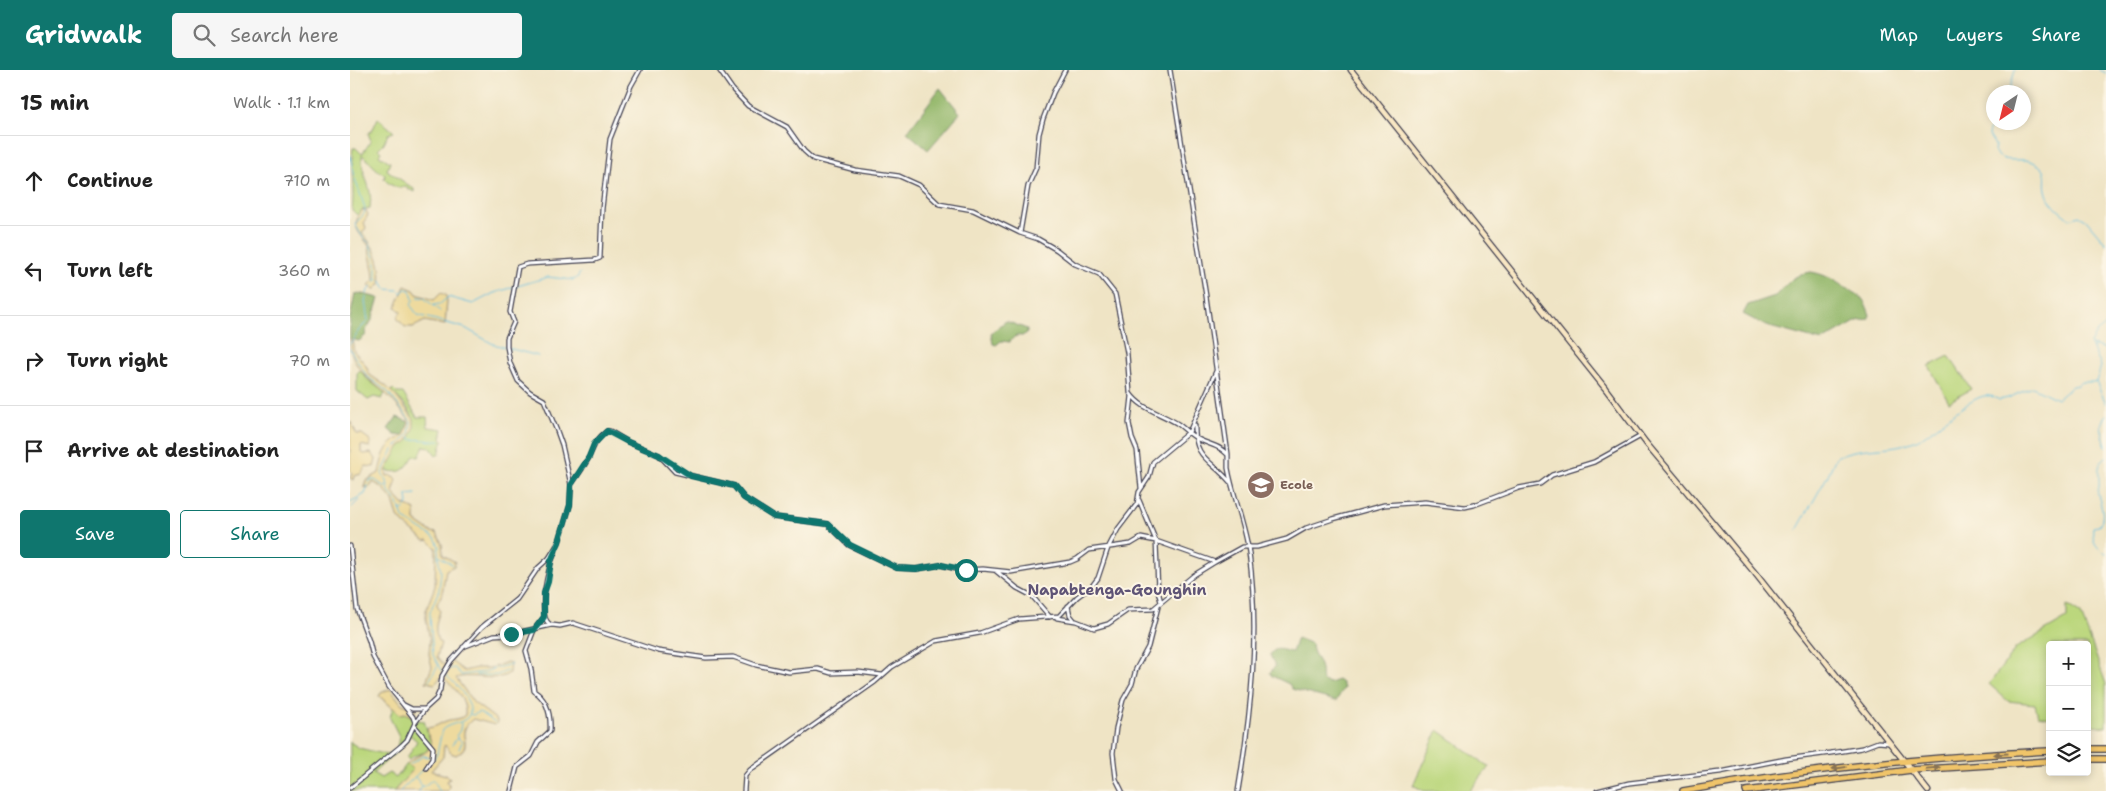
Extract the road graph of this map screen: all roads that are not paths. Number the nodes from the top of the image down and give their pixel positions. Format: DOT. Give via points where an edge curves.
graph roads {
  1 [pos="640,70"];
  2 [pos="719,70"];
  3 [pos="1065,70"];
  4 [pos="1170,70"];
  5 [pos="1351,70"];
  6 [pos="1020,232"];
  7 [pos="1217,371"];
  8 [pos="1132,396"];
  9 [pos="1194,422"];
  10 [pos="1189,433"];
  11 [pos="1641,436"];
  12 [pos="1194,437"];
  13 [pos="1228,454"];
  14 [pos="1231,484"];
  15 [pos="571,485"];
  16 [pos="1141,489"];
  17 [pos="1139,499"];
  18 [pos="1156,541"];
  19 [pos="559,542"];
  20 [pos="350,546"];
  21 [pos="1248,547"];
  22 [pos="1108,548"];
  23 [pos="1215,562"];
  24 [pos="996,571"];
  25 [pos="1161,603"];
  26 [pos="1069,605"];
  27 [pos="1158,607"];
  28 [pos="544,617"];
  29 [pos="1050,617"];
  30 [pos="1056,617"];
  31 [pos="1076,621"];
  32 [pos="552,625"];
  33 [pos="534,630"];
  34 [pos="463,646"];
  35 [pos="883,675"];
  36 [pos="402,704"];
  37 [pos="425,709"];
  38 [pos="414,724"];
  39 [pos="1889,743"];
  40 [pos="2091,749"];
  41 [pos="2106,749"];
  42 [pos="2046,751"];
  43 [pos="2091,759"];
  44 [pos="2106,759"];
  45 [pos="1902,760"];
  46 [pos="2046,761"];
  47 [pos="426,768"];
  48 [pos="1910,770"];
  49 [pos="350,788"];
  50 [pos="511,791"];
  51 [pos="744,791"];
  52 [pos="1122,791"];
  53 [pos="1238,791"];
  54 [pos="1597,791"];
  55 [pos="1683,791"];
  56 [pos="1746,791"];
  57 [pos="1928,791"];
  1 -- 15 [label="street" via="630,86 610,139 600,258 518,267 510,312 514,322 506,347 510,363 518,381 544,400 562,445"];
  2 -- 6 [label="street" via="748,106 787,127 813,159 844,168 899,176 919,185 940,204 974,210"];
  3 -- 6 [label="street" via="1043,119 1036,168 1028,186"];
  4 -- 7 [label="street"];
  5 -- 11 [label="street"];
  6 -- 8 [label="street" via="1099,274 1112,289 1127,353"];
  7 -- 9 [label="street"];
  7 -- 13 [label="street"];
  8 -- 10 [label="street" via="1143,407"];
  8 -- 16 [label="street" via="1129,423 1137,450"];
  9 -- 10 [label="street"];
  9 -- 12 [label="street"];
  10 -- 12 [label="street"];
  10 -- 16 [label="street" via="1157,458"];
  11 -- 21 [label="street" via="1594,462 1474,505 1465,507 1424,502 1384,505 1306,528 1286,539"];
  11 -- 39 [label="street" via="1755,573"];
  12 -- 13 [label="street"];
  12 -- 14 [label="street" via="1205,459"];
  13 -- 14 [label="street"];
  14 -- 21 [label="street"];
  15 -- 19 [label="street" via="570,505"];
  15 -- 24 [label="street" via="594,444 607,431 659,455 675,472 734,486 744,498 774,517 828,524 850,545 897,568 941,565 960,570"];
  16 -- 17 [label="street"];
  17 -- 18 [label="street"];
  17 -- 22 [label="street"];
  18 -- 22 [label="street" via="1141,538 1131,544"];
  18 -- 23 [label="street"];
  18 -- 25 [label="street"];
  19 -- 28 [label="street" via="544,593"];
  19 -- 34 [label="street" via="517,600"];
  20 -- 36 [label="street" via="357,609 373,658"];
  21 -- 23 [label="street"];
  21 -- 53 [label="street" via="1254,652 1246,744"];
  22 -- 24 [label="street" via="1089,550 1070,562 1011,572"];
  22 -- 26 [label="street" via="1098,578"];
  23 -- 25 [label="street" via="1194,574"];
  24 -- 29 [label="street" via="1032,596"];
  25 -- 27 [label="street"];
  26 -- 30 [label="street"];
  26 -- 31 [label="street" via="1070,615"];
  27 -- 31 [label="street" via="1128,610 1098,628"];
  27 -- 52 [label="street" via="1148,647 1123,700 1116,728 1113,753 1116,779"];
  28 -- 32 [label="street"];
  28 -- 33 [label="street"];
  29 -- 30 [label="street"];
  29 -- 35 [label="street" via="1019,619 980,633 936,641"];
  30 -- 31 [label="street"];
  32 -- 33 [label="street"];
  32 -- 35 [label="street" via="579,624 658,650 706,658 733,658 788,672 818,669 831,673"];
  33 -- 34 [label="street" via="494,635"];
  33 -- 50 [label="street" via="526,652 534,691 548,708 550,730 538,742 531,756 517,767"];
  34 -- 37 [label="street" via="444,670 436,699"];
  35 -- 51 [label="street" via="750,770 745,776"];
  36 -- 37 [label="street"];
  36 -- 38 [label="street" via="413,717"];
  37 -- 38 [label="street"];
  38 -- 47 [label="street" via="433,748 432,759"];
  38 -- 49 [label="street" via="407,740"];
  39 -- 45 [label="street"];
  39 -- 54 [label="street" via="1878,742 1862,748 1720,772 1629,783"];
  40 -- 41 [label="highway"];
  42 -- 45 [label="highway, one-way"];
  43 -- 44 [label="highway"];
  45 -- 48 [label="street"];
  45 -- 55 [label="highway, one-way"];
  48 -- 46 [label="highway, one-way"];
  48 -- 56 [label="highway"];
  48 -- 57 [label="street"];
}
